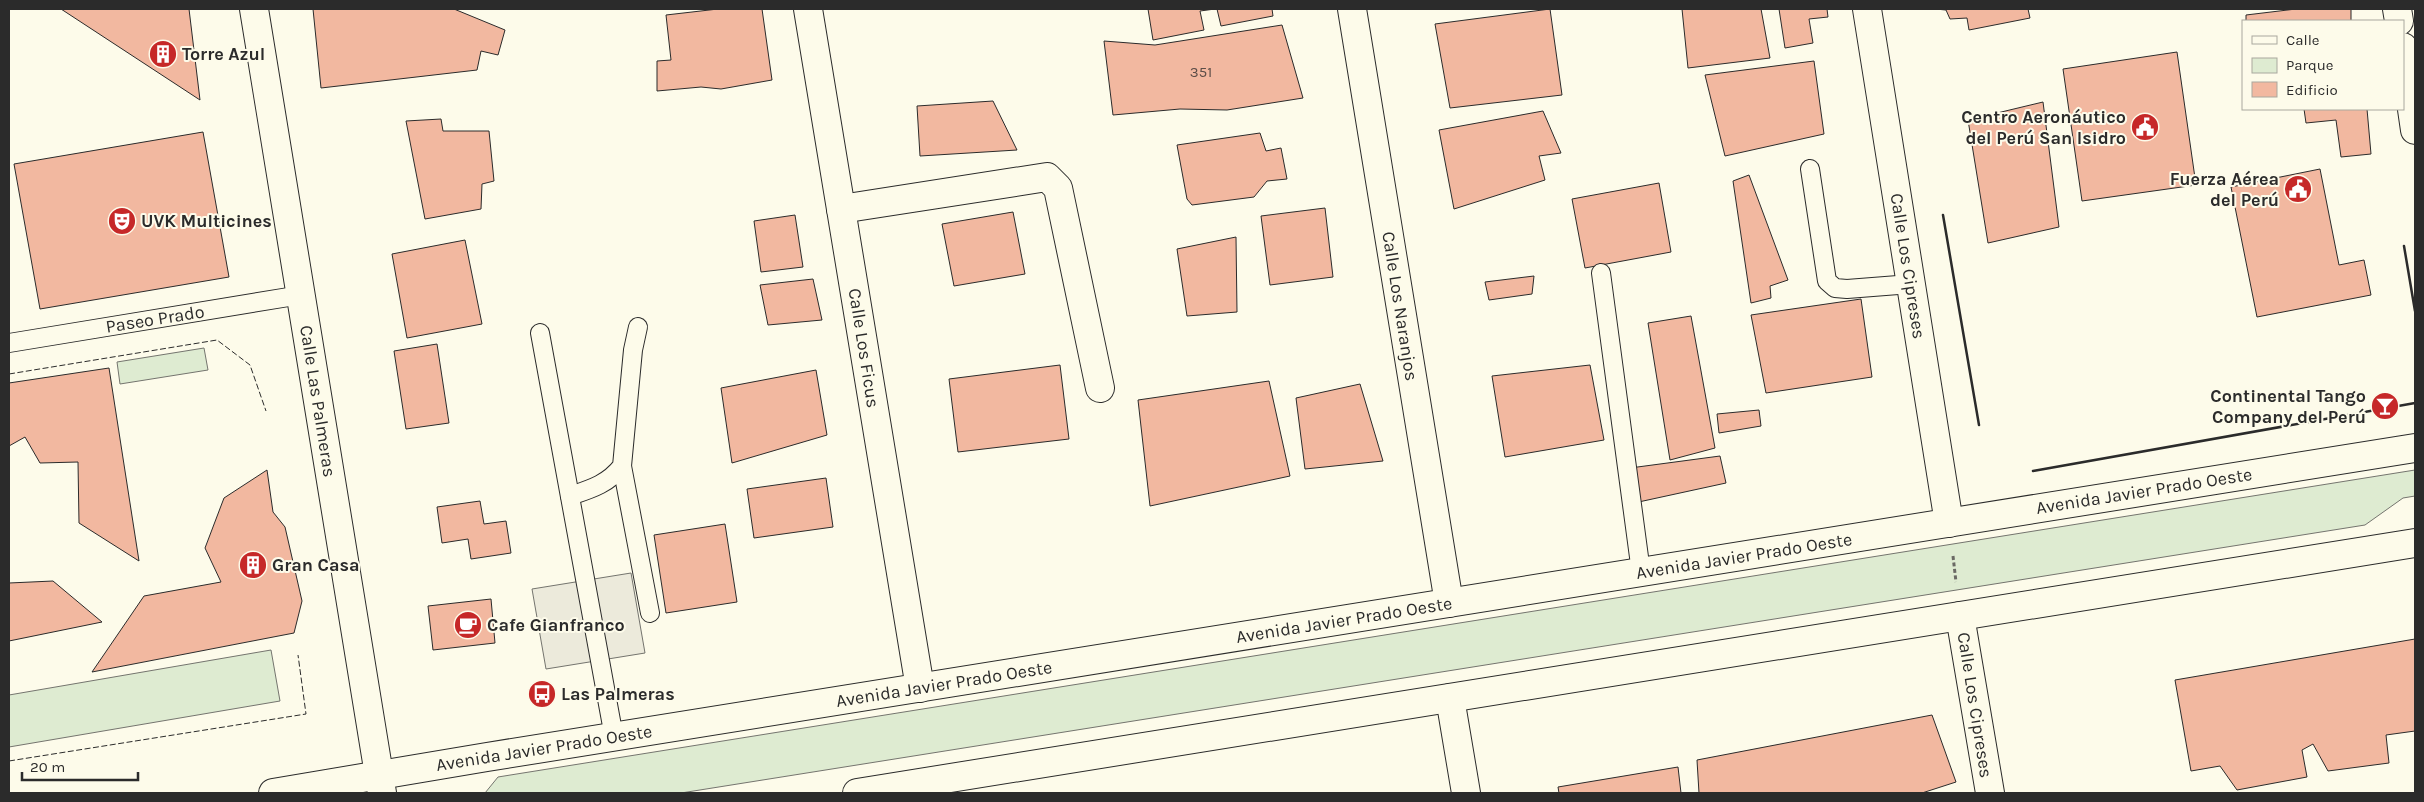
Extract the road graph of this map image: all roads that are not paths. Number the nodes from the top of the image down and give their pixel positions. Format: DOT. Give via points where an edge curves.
graph roads {
  1 [pos="254,9"];
  2 [pos="808,9"];
  3 [pos="1352,9"];
  4 [pos="1868,9"];
  5 [pos="2404,54"];
  6 [pos="2415,130"];
  7 [pos="1810,169"];
  8 [pos="841,209"];
  9 [pos="1601,273"];
  10 [pos="1911,284"];
  11 [pos="301,295"];
  12 [pos="638,327"];
  13 [pos="540,333"];
  14 [pos="9,343"];
  15 [pos="1100,388"];
  16 [pos="2415,448"];
  17 [pos="622,466"];
  18 [pos="570,496"];
  19 [pos="1949,523"];
  20 [pos="2415,543"];
  21 [pos="1641,572"];
  22 [pos="1449,603"];
  23 [pos="650,613"];
  24 [pos="1960,616"];
  25 [pos="920,688"];
  26 [pos="1450,698"];
  27 [pos="614,737"];
  28 [pos="381,784"];
  29 [pos="941,786"];
  30 [pos="273,793"];
  31 [pos="856,793"];
  32 [pos="1466,793"];
  33 [pos="1990,793"];
  1 -- 11 [label="main road, Calle Las Palmeras"];
  2 -- 8 [label="main road, Calle Los Ficus"];
  3 -- 22 [label="main road, Calle Los Naranjos"];
  4 -- 10 [label="main road, Calle Los Cipreses"];
  5 -- 6 [label="main road"];
  7 -- 10 [label="lane" via="1827,281 1834,288 1847,289"];
  8 -- 15 [label="main road" via="1047,177 1058,188"];
  8 -- 25 [label="main road, Calle Los Ficus"];
  9 -- 21 [label="lane"];
  10 -- 19 [label="main road, Calle Los Cipreses"];
  11 -- 14 [label="lane, Paseo Prado"];
  11 -- 28 [label="main road, Calle Las Palmeras"];
  12 -- 17 [label="lane"];
  13 -- 18 [label="lane"];
  16 -- 19 [label="main road, Avenida Javier Prado Oeste"];
  17 -- 18 [label="lane" via="614,477 598,487"];
  17 -- 23 [label="lane"];
  18 -- 27 [label="lane"];
  19 -- 21 [label="main road, Avenida Javier Prado Oeste"];
  20 -- 24 [label="main road"];
  21 -- 22 [label="main road, Avenida Javier Prado Oeste"];
  22 -- 25 [label="main road, Avenida Javier Prado Oeste"];
  24 -- 26 [label="main road"];
  24 -- 33 [label="main road, Calle Los Cipreses"];
  25 -- 27 [label="main road, Avenida Javier Prado Oeste"];
  26 -- 29 [label="main road"];
  26 -- 32 [label="main road"];
  27 -- 28 [label="main road, Avenida Javier Prado Oeste"];
  28 -- 30 [label="main road, Avenida Javier Prado Oeste"];
  29 -- 31 [label="main road"];
}
